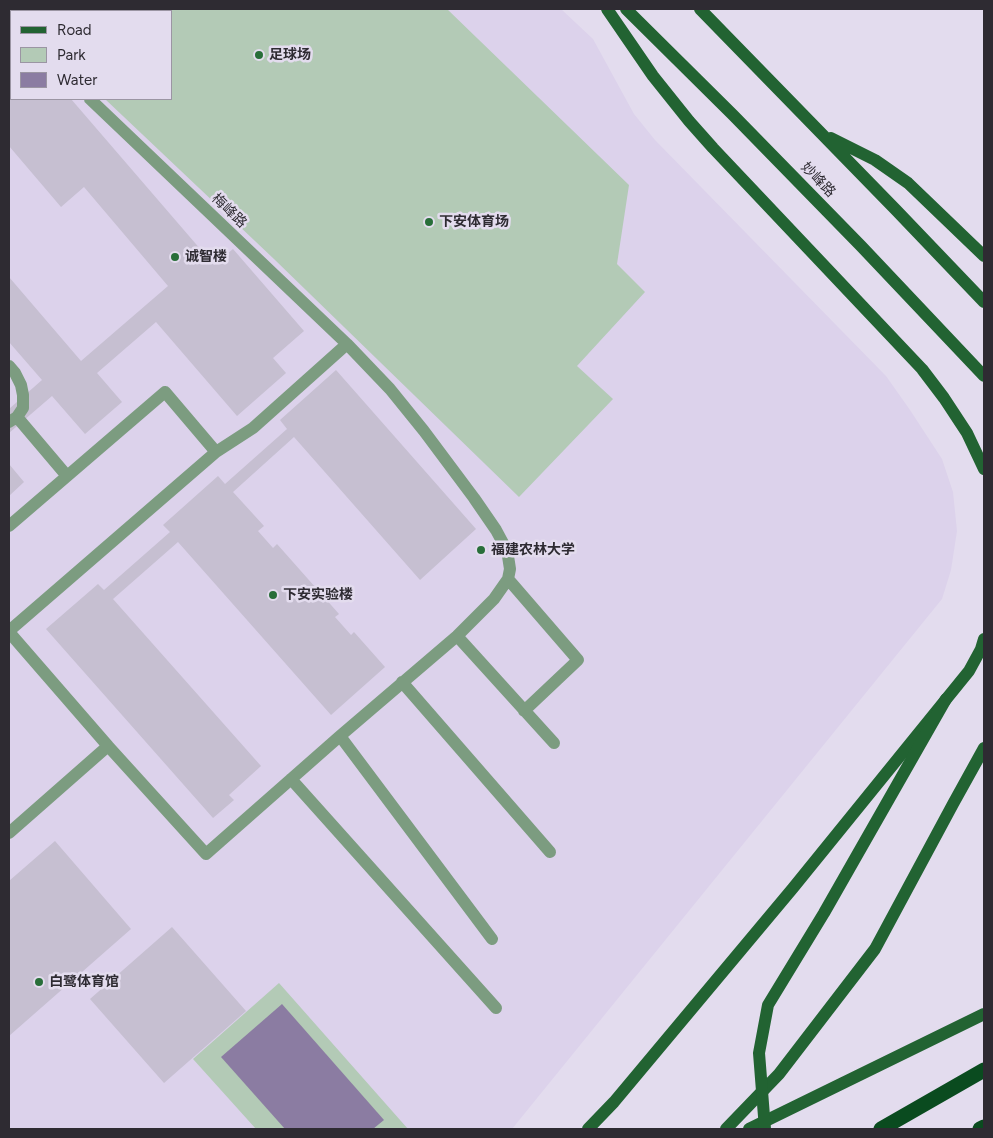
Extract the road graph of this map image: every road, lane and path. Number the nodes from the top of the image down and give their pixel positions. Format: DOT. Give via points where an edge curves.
graph roads {
  1 [pos="607,9"];
  2 [pos="626,9"];
  3 [pos="700,9"];
  4 [pos="91,100"];
  5 [pos="822,134"];
  6 [pos="984,256"];
  7 [pos="984,302"];
  8 [pos="348,344"];
  9 [pos="9,366"];
  10 [pos="984,376"];
  11 [pos="13,420"];
  12 [pos="216,452"];
  13 [pos="984,469"];
  14 [pos="67,476"];
  15 [pos="9,526"];
  16 [pos="508,579"];
  17 [pos="9,631"];
  18 [pos="457,636"];
  19 [pos="984,639"];
  20 [pos="402,682"];
  21 [pos="946,699"];
  22 [pos="524,711"];
  23 [pos="340,736"];
  24 [pos="554,743"];
  25 [pos="108,746"];
  26 [pos="984,748"];
  27 [pos="291,779"];
  28 [pos="9,833"];
  29 [pos="550,852"];
  30 [pos="492,939"];
  31 [pos="496,1008"];
  32 [pos="984,1014"];
  33 [pos="984,1070"];
  34 [pos="984,1127"];
  35 [pos="588,1129"];
  36 [pos="726,1129"];
  37 [pos="749,1129"];
  38 [pos="766,1129"];
  39 [pos="881,1129"];
  40 [pos="980,1129"];
  1 -- 13 [label="main road" via="689,121 922,369 967,433"];
  2 -- 10 [label="main road, 妙峰路" via="740,122"];
  3 -- 5 [label="main road"];
  4 -- 8 [label="street, 梅峰路"];
  5 -- 6 [label="main road" via="875,160 908,184"];
  5 -- 7 [label="main road"];
  8 -- 12 [label="street" via="253,428"];
  8 -- 16 [label="street, 梅峰路" via="424,431 485,514 508,556"];
  9 -- 11 [label="street" via="21,385 23,395 23,408"];
  11 -- 14 [label="street"];
  12 -- 14 [label="street" via="164,392"];
  12 -- 17 [label="street"];
  14 -- 15 [label="street"];
  16 -- 18 [label="street" via="494,599"];
  16 -- 22 [label="street" via="578,660"];
  17 -- 25 [label="street"];
  18 -- 20 [label="street"];
  18 -- 22 [label="street"];
  19 -- 21 [label="main road" via="969,671"];
  20 -- 23 [label="street"];
  20 -- 29 [label="street"];
  21 -- 35 [label="main road, bridge" via="774,911"];
  21 -- 38 [label="main road, bridge" via="768,1005 759,1053"];
  22 -- 24 [label="street"];
  23 -- 27 [label="street"];
  23 -- 30 [label="street"];
  25 -- 27 [label="street" via="206,854"];
  25 -- 28 [label="street"];
  26 -- 36 [label="main road" via="875,949 779,1074"];
  27 -- 31 [label="street"];
  32 -- 37 [label="main road"];
  33 -- 39 [label="highway"];
  34 -- 40 [label="highway"];
}
